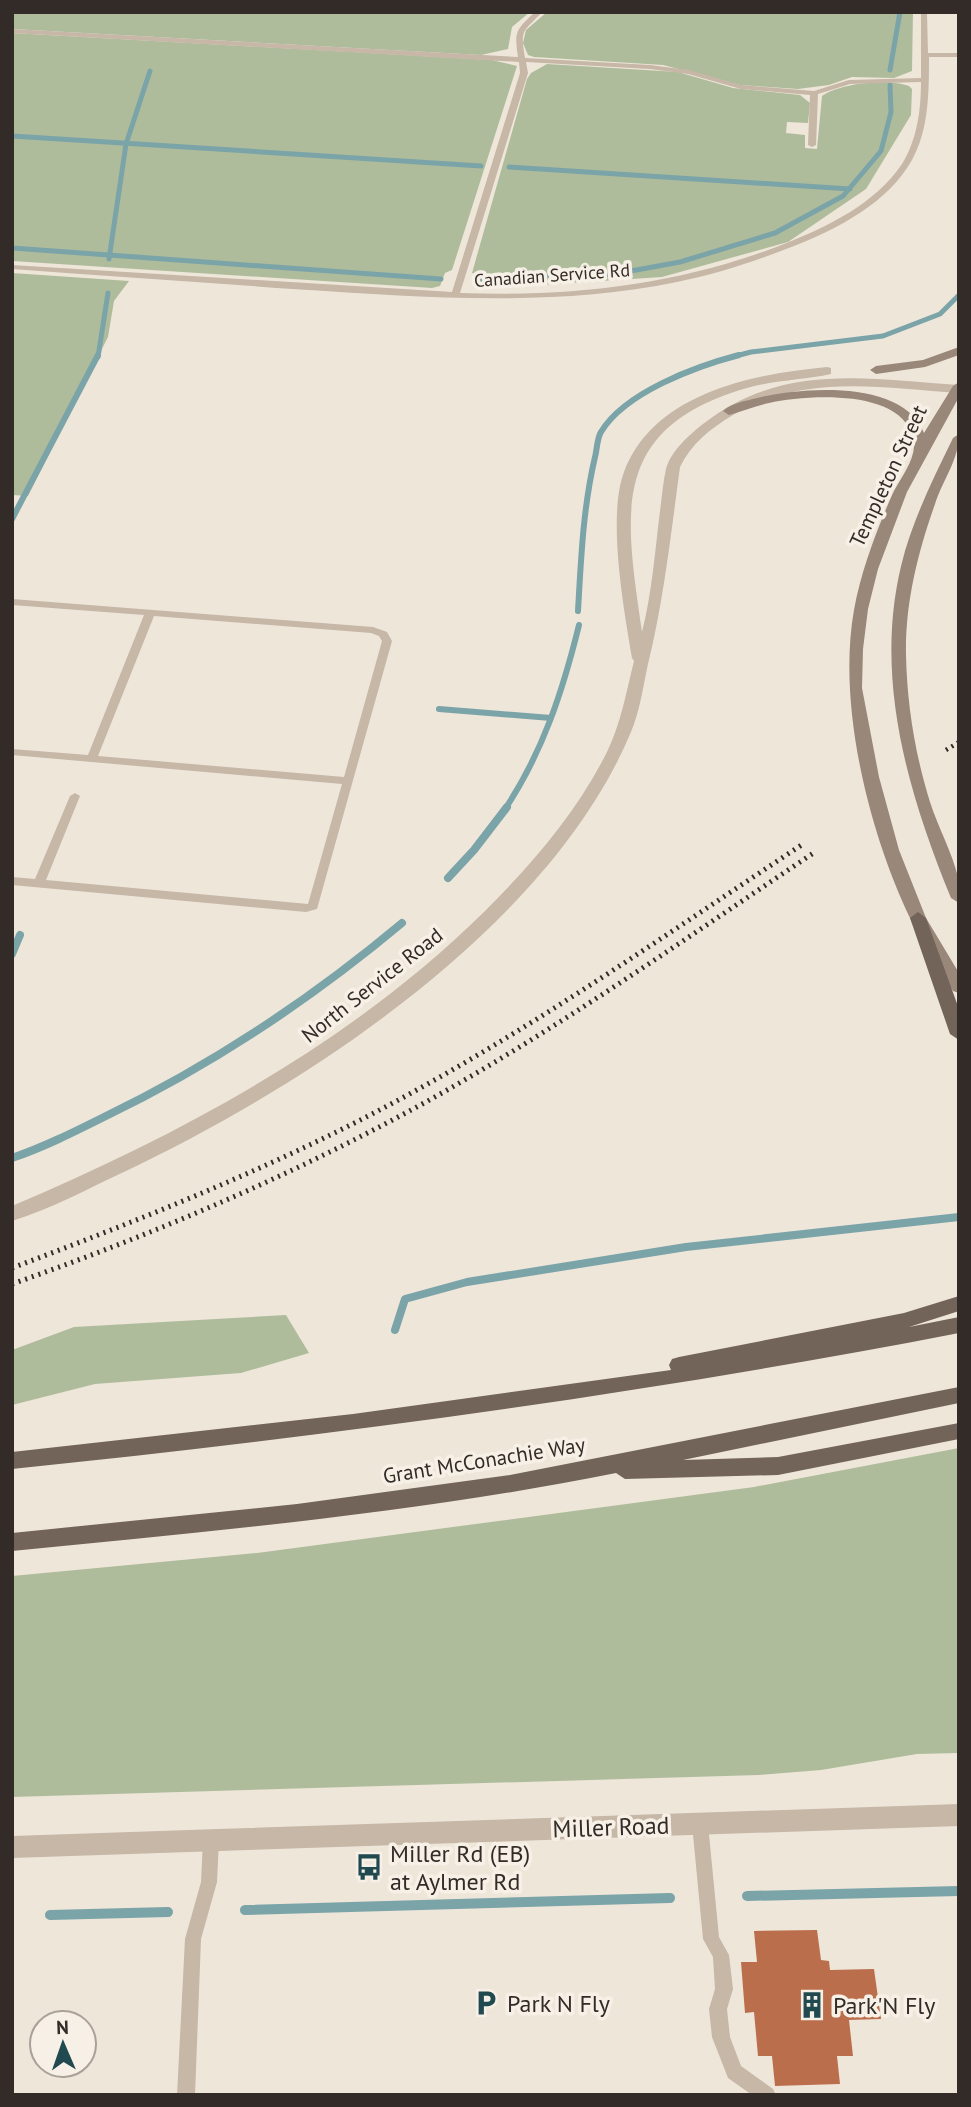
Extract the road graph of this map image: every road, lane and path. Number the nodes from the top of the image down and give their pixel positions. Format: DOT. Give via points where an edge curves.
graph roads {
  1 [pos="539,12"];
  2 [pos="924,12"];
  3 [pos="12,31"];
  4 [pos="924,55"];
  5 [pos="959,55"];
  6 [pos="523,60"];
  7 [pos="923,80"];
  8 [pos="814,93"];
  9 [pos="812,145"];
  10 [pos="12,267"];
  11 [pos="455,296"];
  12 [pos="959,351"];
  13 [pos="876,370"];
  14 [pos="958,385"];
  15 [pos="729,411"];
  16 [pos="959,438"];
  17 [pos="920,455"];
  18 [pos="12,602"];
  19 [pos="150,613"];
  20 [pos="640,668"];
  21 [pos="12,752"];
  22 [pos="92,759"];
  23 [pos="348,781"];
  24 [pos="75,796"];
  25 [pos="12,881"];
  26 [pos="39,883"];
  27 [pos="959,898"];
  28 [pos="918,918"];
  29 [pos="959,987"];
  30 [pos="959,1034"];
  31 [pos="12,1214"];
  32 [pos="959,1303"];
  33 [pos="959,1325"];
  34 [pos="561,1395"];
  35 [pos="959,1395"];
  36 [pos="959,1431"];
  37 [pos="12,1461"];
  38 [pos="580,1472"];
  39 [pos="12,1542"];
  40 [pos="959,1815"];
  41 [pos="700,1824"];
  42 [pos="211,1840"];
  43 [pos="12,1847"];
  44 [pos="209,1882"];
  45 [pos="186,2095"];
  46 [pos="767,2095"];
  1 -- 6 [label="lane" via="521,29"];
  2 -- 4 [label="lane, Canadian Service Rd"];
  3 -- 6 [label="lane"];
  4 -- 5 [label="lane"];
  4 -- 7 [label="lane, Canadian Service Rd"];
  6 -- 8 [label="lane" via="666,68 741,88"];
  6 -- 11 [label="lane" via="524,74"];
  7 -- 8 [label="lane" via="849,82"];
  7 -- 11 [label="lane, Canadian Service Rd" via="920,134 899,173 863,206 803,240 725,268 638,286 535,296"];
  8 -- 9 [label="lane"];
  10 -- 11 [label="lane, Canadian Service Rd"];
  12 -- 13 [label="street" via="925,363"];
  13 -- 14 [label="street, North Service Road"];
  13 -- 20 [label="street, North Service Road" via="801,373 734,388 687,409 652,437 635,460 626,503"];
  14 -- 15 [label="street, North Service Road" via="835,382 771,391"];
  14 -- 17 [label="street, Templeton Street"];
  15 -- 17 [label="street" via="780,396 856,396 888,406 910,420 918,432"];
  15 -- 20 [label="street, North Service Road" via="696,435 673,467 653,618"];
  16 -- 27 [label="street" via="929,502 914,549 900,620 899,671 900,708 919,796"];
  17 -- 28 [label="street, Templeton Street" via="871,566 858,632 855,688 881,817"];
  18 -- 19 [label="lane"];
  19 -- 22 [label="lane"];
  19 -- 23 [label="lane" via="383,634 387,641"];
  20 -- 31 [label="street, North Service Road" via="619,743 576,814 530,873 437,966 360,1028 266,1090 136,1158"];
  21 -- 22 [label="lane"];
  22 -- 23 [label="lane"];
  23 -- 26 [label="lane" via="313,906"];
  24 -- 26 [label="lane"];
  25 -- 26 [label="lane"];
  28 -- 29 [label="street, Templeton Street"];
  28 -- 30 [label="main road"];
  32 -- 34 [label="main road" via="904,1321 716,1355"];
  33 -- 34 [label="main road"];
  34 -- 37 [label="main road" via="278,1433"];
  35 -- 38 [label="main road, Grant McConachie Way"];
  36 -- 38 [label="main road" via="778,1466"];
  38 -- 39 [label="main road, Grant McConachie Way" via="348,1505"];
  40 -- 41 [label="street, Miller Road"];
  41 -- 42 [label="street, Miller Road"];
  41 -- 46 [label="lane" via="711,1939 721,1955 721,2038 734,2071"];
  42 -- 43 [label="street, Miller Road"];
  42 -- 44 [label="lane"];
  44 -- 45 [label="lane" via="193,1939"];
}
